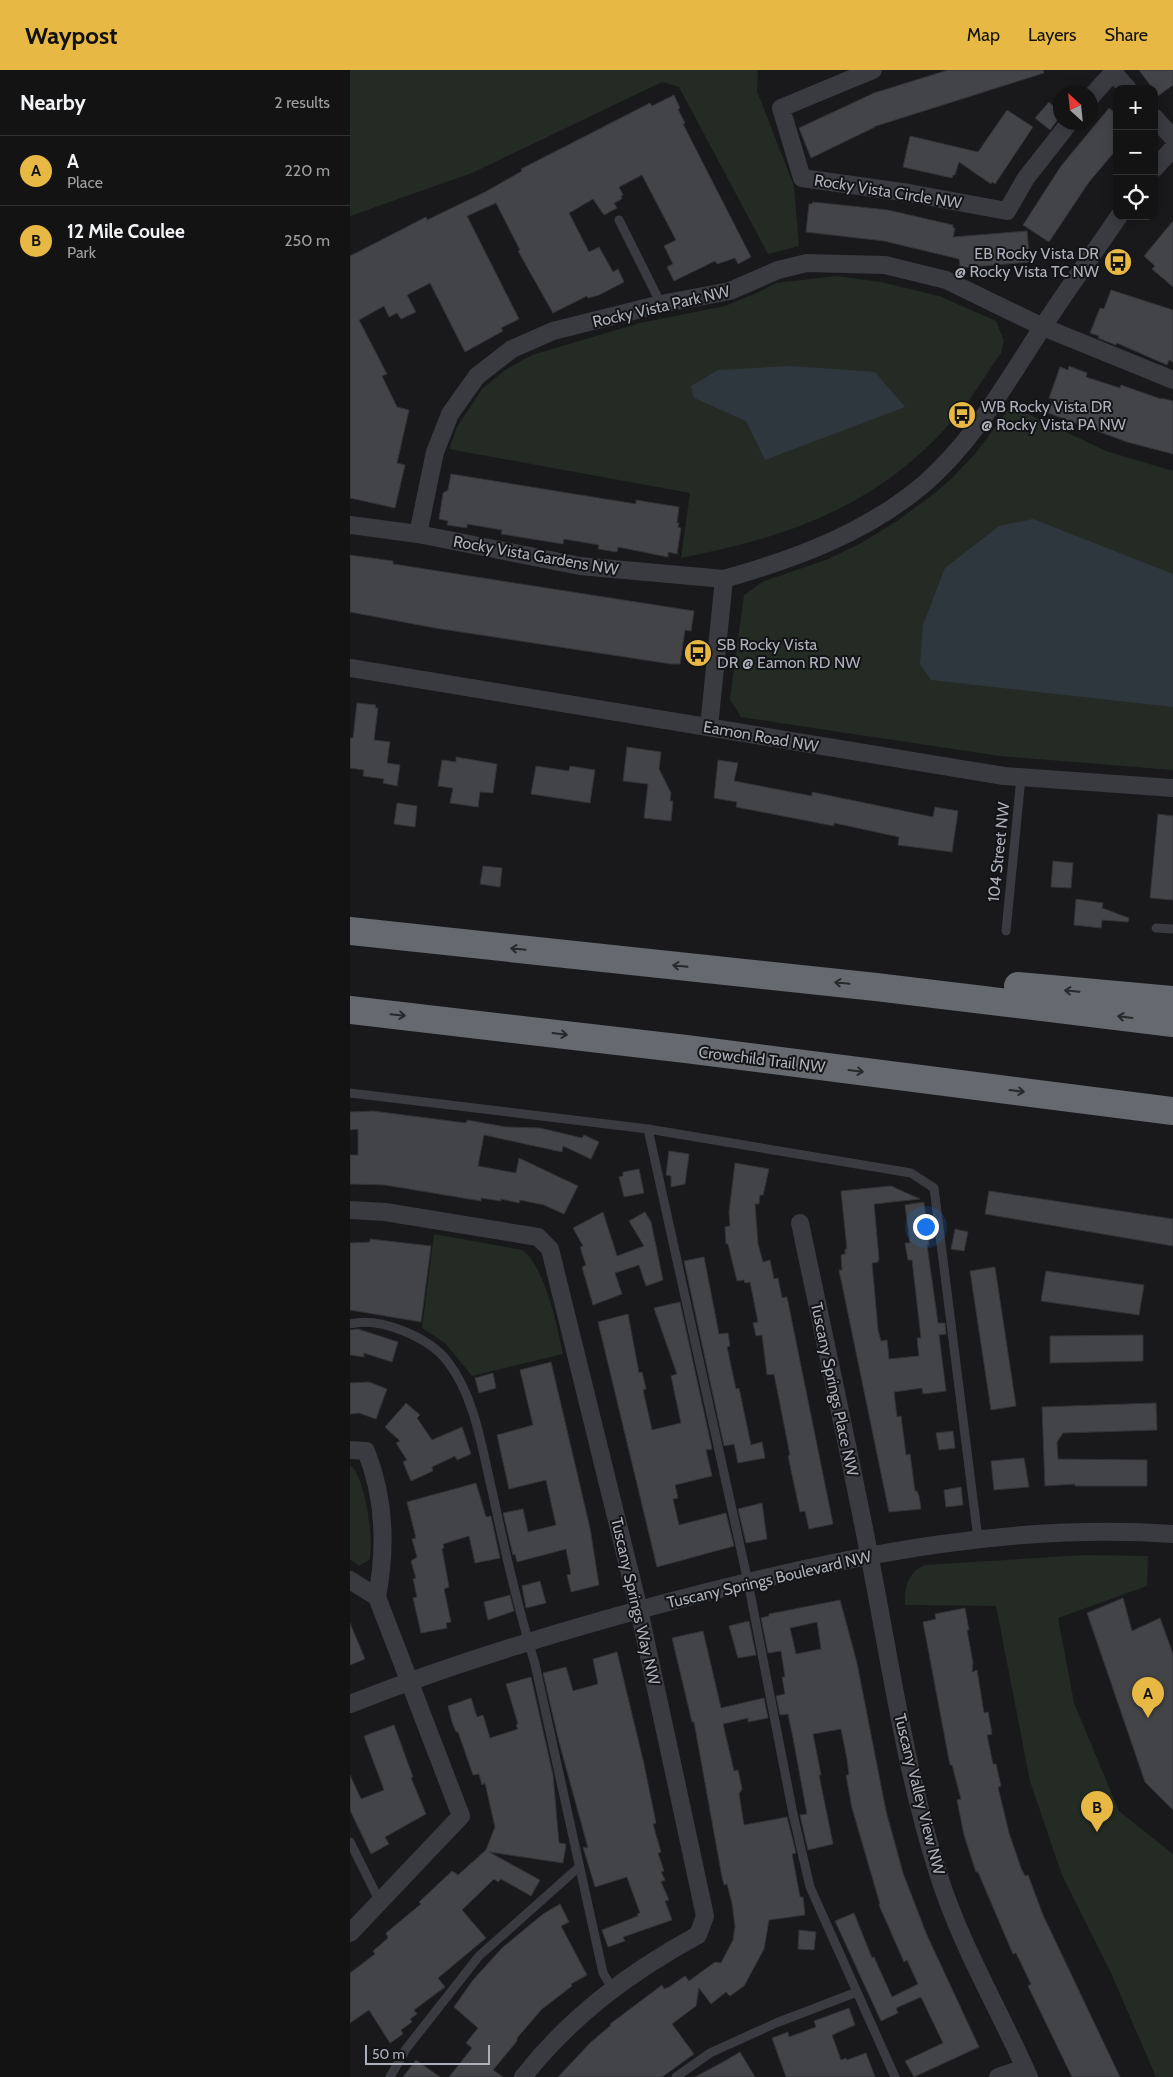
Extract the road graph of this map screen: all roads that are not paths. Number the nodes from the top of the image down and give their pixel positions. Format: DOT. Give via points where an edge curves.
graph roads {
  1 [pos="873,70"];
  2 [pos="1114,71"];
  3 [pos="1125,85"];
  4 [pos="1098,89"];
  5 [pos="1158,121"];
  6 [pos="1064,130"];
  7 [pos="1173,138"];
  8 [pos="1173,148"];
  9 [pos="1158,165"];
  10 [pos="619,220"];
  11 [pos="1116,220"];
  12 [pos="661,304"];
  13 [pos="1042,327"];
  14 [pos="1173,380"];
  15 [pos="350,525"];
  16 [pos="418,534"];
  17 [pos="724,579"];
  18 [pos="350,668"];
  19 [pos="709,727"];
  20 [pos="1021,777"];
  21 [pos="1173,788"];
  22 [pos="1156,928"];
  23 [pos="1173,929"];
  24 [pos="350,931"];
  25 [pos="1006,931"];
  26 [pos="876,987"];
  27 [pos="1173,1000"];
  28 [pos="350,1010"];
  29 [pos="1173,1023"];
  30 [pos="350,1092"];
  31 [pos="1173,1111"];
  32 [pos="648,1129"];
  33 [pos="350,1210"];
  34 [pos="800,1223"];
  35 [pos="350,1324"];
  36 [pos="350,1450"];
  37 [pos="1173,1534"];
  38 [pos="978,1539"];
  39 [pos="869,1556"];
  40 [pos="350,1580"];
  41 [pos="748,1582"];
  42 [pos="377,1598"];
  43 [pos="639,1610"];
  44 [pos="528,1642"];
  45 [pos="407,1681"];
  46 [pos="350,1704"];
  47 [pos="350,1842"];
  48 [pos="579,1867"];
  49 [pos="380,1902"];
  50 [pos="350,1933"];
  51 [pos="612,1988"];
  52 [pos="857,1992"];
  53 [pos="1027,2072"];
  54 [pos="390,2077"];
  55 [pos="524,2077"];
  56 [pos="676,2077"];
  57 [pos="895,2077"];
  58 [pos="998,2077"];
  1 -- 6 [label="street, Rocky Vista Circle NW" via="781,108 802,178 909,192 1007,211 1026,178"];
  2 -- 3 [label="street"];
  2 -- 4 [label="street"];
  5 -- 7 [label="street"];
  8 -- 9 [label="street"];
  10 -- 12 [label="lane"];
  11 -- 13 [label="street"];
  12 -- 13 [label="street, Rocky Vista Park NW" via="730,291 778,270 807,262 885,264 946,280"];
  12 -- 16 [label="street, Rocky Vista Park NW" via="553,331 512,349 477,376 450,414 435,452"];
  13 -- 14 [label="street, Rocky Vista Park NW"];
  13 -- 17 [label="street" via="985,416 963,445 924,484 877,517 825,545"];
  15 -- 16 [label="street, Rocky Vista Gardens NW"];
  16 -- 17 [label="street, Rocky Vista Gardens NW" via="580,566"];
  17 -- 19 [label="street"];
  18 -- 19 [label="street, Eamon Road NW"];
  19 -- 20 [label="street, Eamon Road NW"];
  20 -- 21 [label="street, Eamon Road NW"];
  20 -- 25 [label="lane, 104 Street NW"];
  22 -- 23 [label="lane"];
  26 -- 24 [label="highway, one-way"];
  27 -- 26 [label="highway, one-way" via="925,977"];
  29 -- 26 [label="highway, one-way"];
  28 -- 31 [label="highway, Crowchild Trail NW, one-way"];
  30 -- 32 [label="lane"];
  32 -- 38 [label="lane" via="911,1172 934,1188"];
  32 -- 41 [label="lane"];
  33 -- 43 [label="street, Tuscany Springs Way NW" via="385,1212 538,1237 550,1249"];
  34 -- 39 [label="street, Tuscany Springs Place NW"];
  35 -- 44 [label="lane" via="394,1326 426,1342 448,1361 473,1410"];
  36 -- 42 [label="street" via="366,1452 373,1470 382,1522 383,1566"];
  37 -- 38 [label="street, Tuscany Springs Boulevard NW" via="1070,1531"];
  38 -- 39 [label="street, Tuscany Springs Boulevard NW"];
  39 -- 41 [label="street, Tuscany Springs Boulevard NW"];
  39 -- 53 [label="street, Tuscany Valley View NW" via="906,1747 939,1876"];
  40 -- 42 [label="street"];
  41 -- 43 [label="street, Tuscany Springs Boulevard NW"];
  41 -- 52 [label="lane" via="810,1887"];
  42 -- 45 [label="street"];
  43 -- 44 [label="street, Tuscany Springs Boulevard NW"];
  43 -- 51 [label="street, Tuscany Springs Way NW" via="705,1916 698,1935"];
  44 -- 45 [label="street, Tuscany Springs Boulevard NW"];
  44 -- 48 [label="lane"];
  45 -- 46 [label="street, Tuscany Springs Boulevard NW"];
  45 -- 49 [label="street" via="461,1816"];
  47 -- 49 [label="lane"];
  48 -- 51 [label="lane" via="603,1973"];
  48 -- 54 [label="lane" via="479,1956 406,2049"];
  49 -- 50 [label="street"];
  51 -- 55 [label="street, Tuscany Springs Way NW" via="571,2024"];
  52 -- 56 [label="lane" via="710,2053"];
  52 -- 57 [label="lane"];
  53 -- 58 [label="street"];
}
